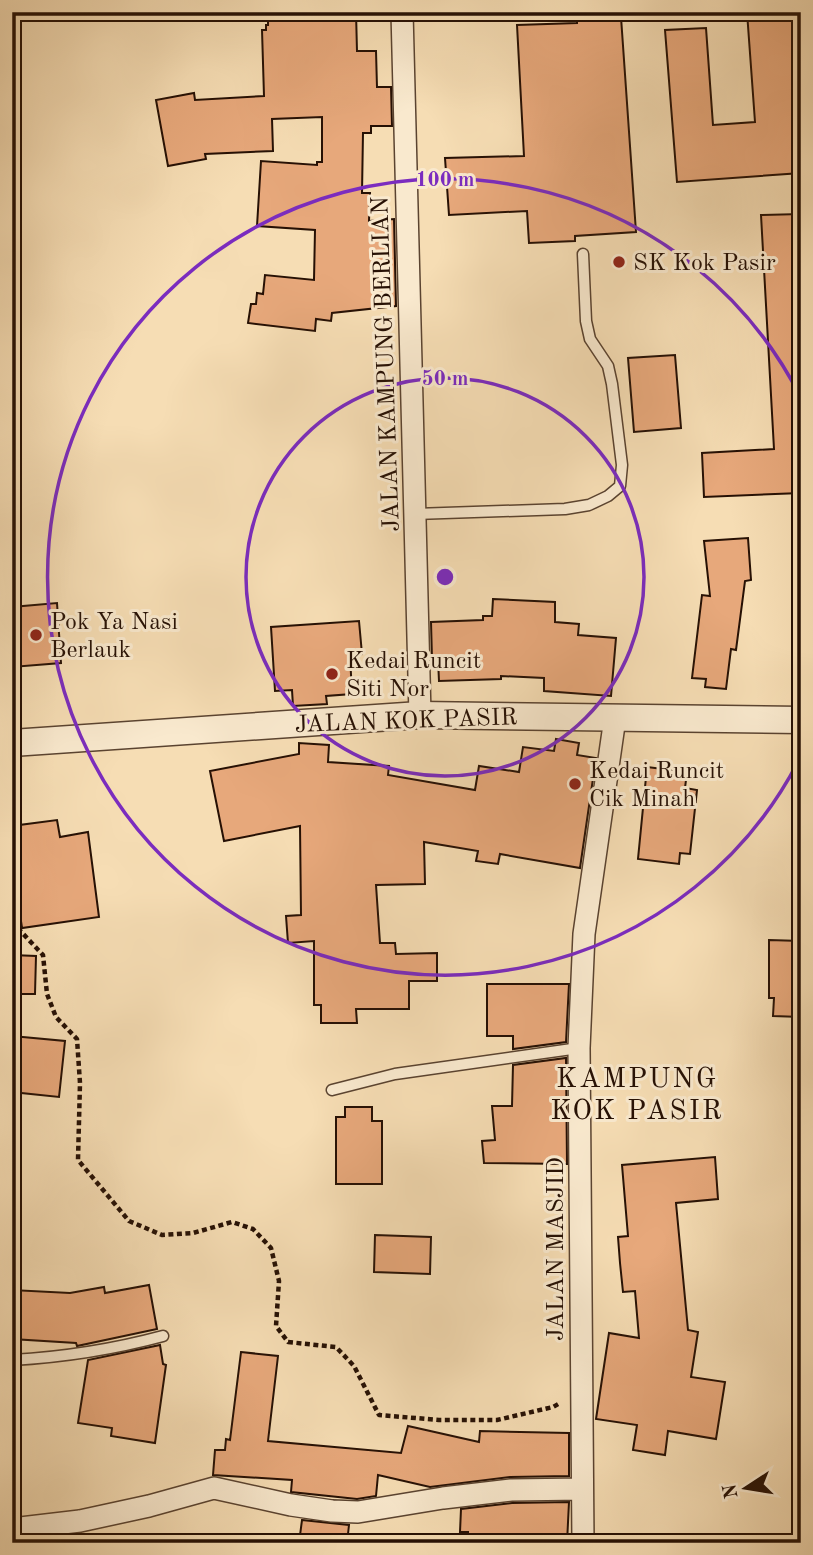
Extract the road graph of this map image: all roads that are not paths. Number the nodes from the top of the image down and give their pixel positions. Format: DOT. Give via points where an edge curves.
graph roads {
  1 [pos="402,12"];
  2 [pos="583,254"];
  3 [pos="415,514"];
  4 [pos="420,715"];
  5 [pos="615,718"];
  6 [pos="801,720"];
  7 [pos="12,743"];
  8 [pos="579,1048"];
  9 [pos="332,1090"];
  10 [pos="163,1336"];
  11 [pos="12,1360"];
  12 [pos="582,1489"];
  13 [pos="12,1529"];
  14 [pos="583,1543"];
  1 -- 3 [label="street, JALAN KAMPUNG BERLIAN"];
  2 -- 3 [label="lane" via="590,339 608,366 612,384 622,465 620,486 589,505 565,509"];
  3 -- 4 [label="street, JALAN KAMPUNG BERLIAN"];
  4 -- 5 [label="street, JALAN KOK PASIR"];
  4 -- 7 [label="street, JALAN KOK PASIR"];
  5 -- 6 [label="street, JALAN KOK PASIR"];
  5 -- 8 [label="street, JALAN MASJID" via="584,934"];
  8 -- 9 [label="lane" via="395,1074"];
  8 -- 12 [label="street, JALAN MASJID"];
  10 -- 11 [label="lane" via="112,1350"];
  12 -- 13 [label="street" via="511,1490 358,1512 291,1505 214,1488 80,1521"];
  12 -- 14 [label="street, JALAN MASJID"];
}
